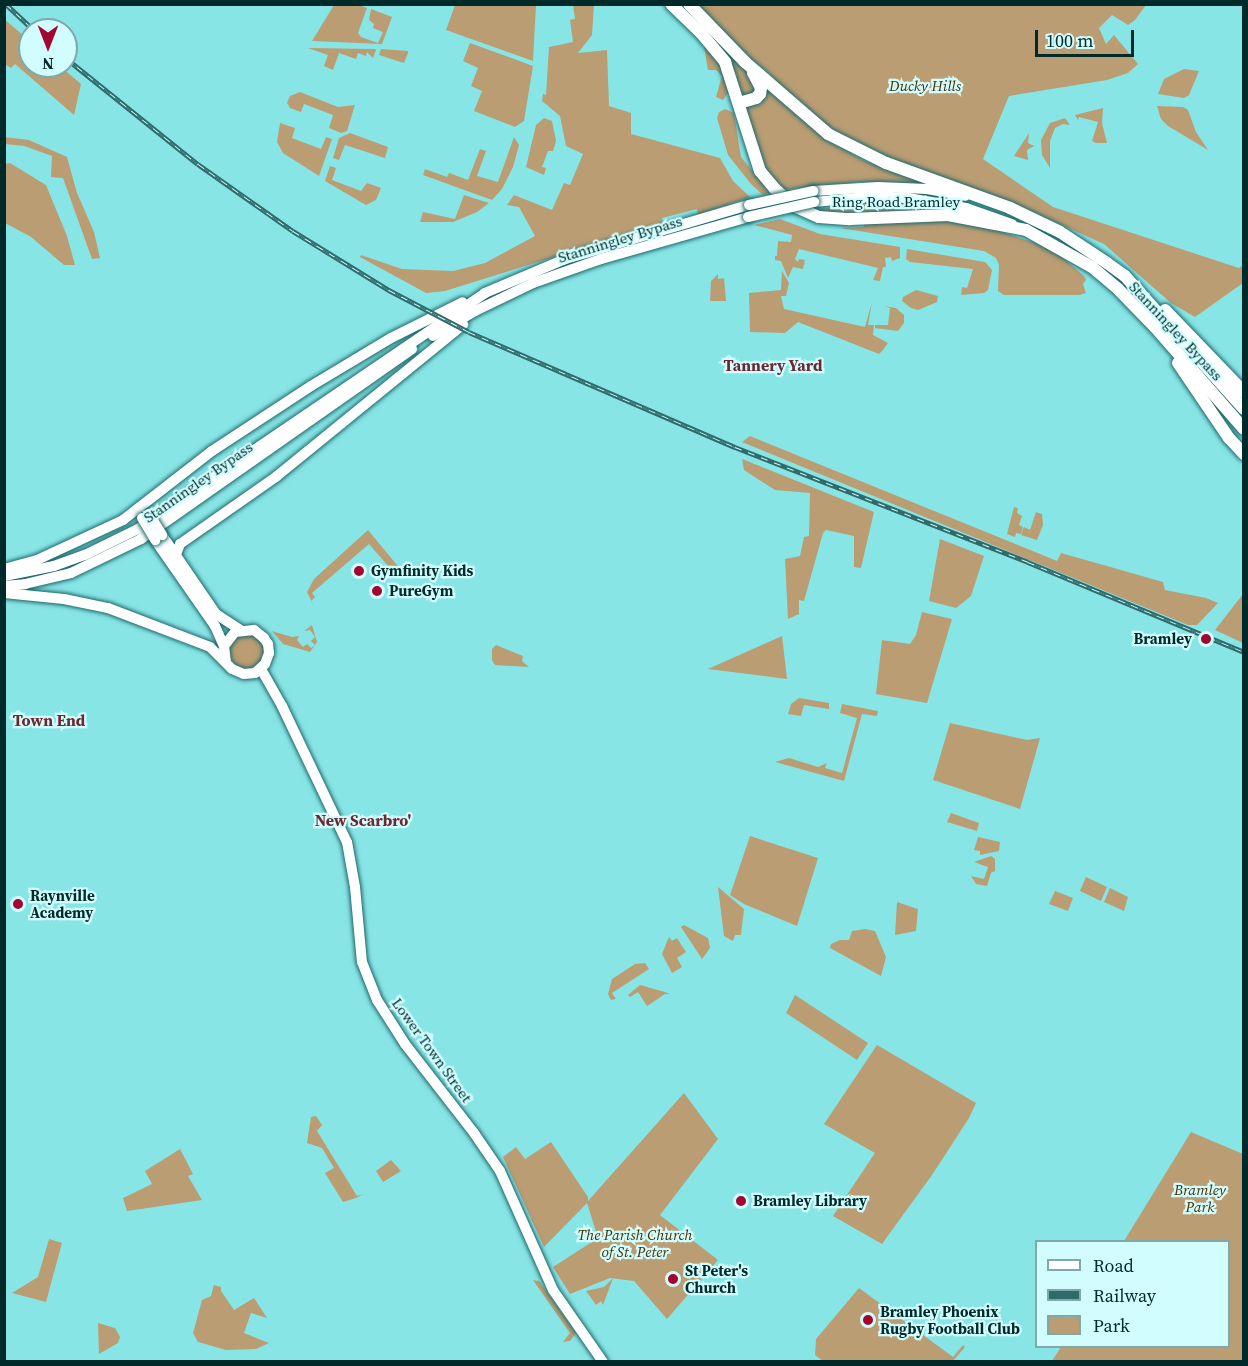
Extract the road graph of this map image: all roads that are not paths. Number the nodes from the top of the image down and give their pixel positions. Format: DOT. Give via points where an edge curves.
graph roads {
  1 [pos="671,4"];
  2 [pos="689,4"];
  3 [pos="745,62"];
  4 [pos="739,103"];
  5 [pos="814,196"];
  6 [pos="983,199"];
  7 [pos="1026,230"];
  8 [pos="1125,276"];
  9 [pos="513,291"];
  10 [pos="485,293"];
  11 [pos="1155,327"];
  12 [pos="1244,392"];
  13 [pos="1244,409"];
  14 [pos="1244,429"];
  15 [pos="1244,454"];
  16 [pos="142,511"];
  17 [pos="159,537"];
  18 [pos="176,556"];
  19 [pos="4,569"];
  20 [pos="4,576"];
  21 [pos="4,586"];
  22 [pos="4,593"];
  23 [pos="241,630"];
  24 [pos="224,646"];
  25 [pos="226,662"];
  26 [pos="261,669"];
  27 [pos="603,1362"];
  1 -- 4 [label="highway, Ring Road Bramley" via="725,62"];
  2 -- 3 [label="highway, Ring Road Bramley"];
  3 -- 4 [label="highway" via="761,88 756,98"];
  3 -- 6 [label="highway, Ring Road Bramley" via="828,134 886,163"];
  4 -- 7 [label="highway, Ring Road Bramley" via="760,171 794,206 819,217 948,215"];
  5 -- 6 [label="main road, Stanningley Bypass" via="878,187 927,189"];
  5 -- 7 [label="main road, Stanningley Bypass" via="908,198 966,208"];
  5 -- 9 [label="main road, Stanningley Bypass, bridge" via="601,259"];
  5 -- 10 [label="main road, Stanningley Bypass, bridge" via="749,205 565,260"];
  6 -- 8 [label="highway, Stanningley Bypass" via="1060,232"];
  7 -- 11 [label="highway, Stanningley Bypass" via="1092,267"];
  8 -- 12 [label="highway" via="1186,330"];
  8 -- 13 [label="highway, Stanningley Bypass"];
  9 -- 18 [label="main road" via="445,337 277,476 185,541"];
  9 -- 21 [label="main road, Stanningley Bypass" via="427,339 141,539 71,573"];
  10 -- 16 [label="main road" via="401,333 311,386 212,451"];
  10 -- 20 [label="main road, Stanningley Bypass" via="138,529 54,566"];
  11 -- 14 [label="highway, Stanningley Bypass"];
  11 -- 15 [label="highway" via="1229,438"];
  16 -- 17 [label="main road, bridge"];
  16 -- 19 [label="main road" via="72,544"];
  17 -- 18 [label="main road"];
  17 -- 24 [label="main road"];
  18 -- 23 [label="main road" via="216,614"];
  22 -- 25 [label="main road" via="108,608 210,647"];
  23 -- 24 [label="main road" via="230,636"];
  23 -- 26 [label="main road" via="260,633 268,644 268,659"];
  24 -- 25 [label="main road"];
  25 -- 26 [label="main road" via="235,672 244,674"];
  26 -- 27 [label="main road, Lower Town Street" via="345,837 355,887 362,962 377,1000 500,1171 548,1280"];
}
